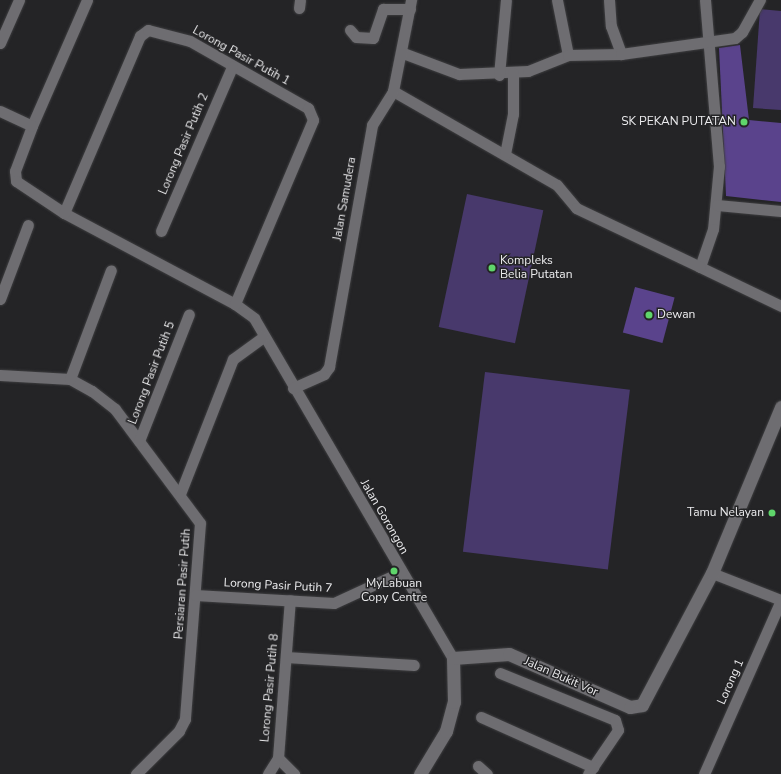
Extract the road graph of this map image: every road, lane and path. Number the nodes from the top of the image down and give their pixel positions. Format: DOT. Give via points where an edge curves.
graph roads {
  1 [pos="19,0"];
  2 [pos="88,0"];
  3 [pos="506,0"];
  4 [pos="557,0"];
  5 [pos="609,0"];
  6 [pos="705,0"];
  7 [pos="760,0"];
  8 [pos="410,4"];
  9 [pos="350,30"];
  10 [pos="709,39"];
  11 [pos="0,43"];
  12 [pos="403,53"];
  13 [pos="621,54"];
  14 [pos="568,55"];
  15 [pos="232,67"];
  16 [pos="513,73"];
  17 [pos="499,74"];
  18 [pos="393,91"];
  19 [pos="0,111"];
  20 [pos="32,126"];
  21 [pos="504,154"];
  22 [pos="717,205"];
  23 [pos="781,211"];
  24 [pos="64,213"];
  25 [pos="28,225"];
  26 [pos="161,231"];
  27 [pos="700,267"];
  28 [pos="111,270"];
  29 [pos="0,299"];
  30 [pos="235,304"];
  31 [pos="781,306"];
  32 [pos="189,314"];
  33 [pos="263,336"];
  34 [pos="0,375"];
  35 [pos="70,379"];
  36 [pos="293,388"];
  37 [pos="781,406"];
  38 [pos="140,441"];
  39 [pos="180,494"];
  40 [pos="401,572"];
  41 [pos="712,573"];
  42 [pos="196,595"];
  43 [pos="290,600"];
  44 [pos="781,600"];
  45 [pos="286,657"];
  46 [pos="454,658"];
  47 [pos="414,665"];
  48 [pos="500,673"];
  49 [pos="481,717"];
  50 [pos="278,758"];
  51 [pos="478,766"];
  52 [pos="590,770"];
  53 [pos="136,774"];
  54 [pos="268,774"];
  55 [pos="294,774"];
  56 [pos="420,774"];
  57 [pos="487,774"];
  58 [pos="704,774"];
  1 -- 11 [label="street"];
  2 -- 20 [label="street"];
  3 -- 17 [label="street"];
  4 -- 14 [label="street"];
  5 -- 13 [label="street" via="611,26"];
  6 -- 10 [label="street"];
  7 -- 10 [label="street" via="739,36"];
  8 -- 9 [label="street" via="383,9 373,38 356,37"];
  8 -- 12 [label="street, Jalan Samudera"];
  10 -- 13 [label="street"];
  10 -- 22 [label="street" via="720,166"];
  12 -- 17 [label="street" via="459,74"];
  12 -- 18 [label="street, Jalan Samudera"];
  13 -- 14 [label="street"];
  14 -- 16 [label="street" via="543,68"];
  15 -- 24 [label="street, Lorong Pasir Putih 1" via="190,41 163,32 144,32"];
  15 -- 26 [label="street, Lorong Pasir Putih 2"];
  15 -- 30 [label="street, Lorong Pasir Putih 1" via="308,108 313,120"];
  16 -- 17 [label="street"];
  16 -- 21 [label="street" via="513,114"];
  18 -- 21 [label="street"];
  18 -- 36 [label="street, Jalan Samudera" via="372,125 329,367 324,374"];
  19 -- 20 [label="street"];
  20 -- 24 [label="street, Jalan Gorongon" via="15,171 16,181"];
  21 -- 27 [label="street" via="557,185 576,208"];
  22 -- 23 [label="street"];
  22 -- 27 [label="street"];
  24 -- 30 [label="street, Jalan Gorongon"];
  25 -- 29 [label="street"];
  27 -- 31 [label="street"];
  28 -- 35 [label="street"];
  30 -- 33 [label="street, Jalan Gorongon" via="254,318"];
  32 -- 38 [label="street, Lorong Pasir Putih 5"];
  33 -- 36 [label="street, Jalan Gorongon"];
  33 -- 39 [label="street" via="233,359"];
  34 -- 35 [label="street"];
  35 -- 38 [label="street, Persiaran Pasir Putih" via="114,409"];
  36 -- 40 [label="street, Jalan Gorongon"];
  37 -- 41 [label="street, Jalan Bukit Vor"];
  38 -- 39 [label="street, Persiaran Pasir Putih"];
  39 -- 42 [label="street, Persiaran Pasir Putih" via="200,523"];
  40 -- 43 [label="street, Lorong Pasir Putih 7" via="334,603"];
  40 -- 46 [label="street, Jalan Gorongon"];
  41 -- 44 [label="street"];
  41 -- 46 [label="street, Jalan Bukit Vor" via="642,705 636,708 510,654"];
  42 -- 43 [label="street, Lorong Pasir Putih 7"];
  42 -- 53 [label="street, Persiaran Pasir Putih" via="183,726"];
  43 -- 45 [label="street, Lorong Pasir Putih 8"];
  44 -- 58 [label="street, Lorong 1"];
  45 -- 47 [label="street"];
  45 -- 50 [label="street, Lorong Pasir Putih 8"];
  46 -- 56 [label="street" via="455,689 449,720 440,746"];
  48 -- 52 [label="street" via="615,720 618,730"];
  49 -- 52 [label="street"];
  50 -- 54 [label="street, Lorong Pasir Putih 8"];
  50 -- 55 [label="street"];
  51 -- 57 [label="street"];
}
